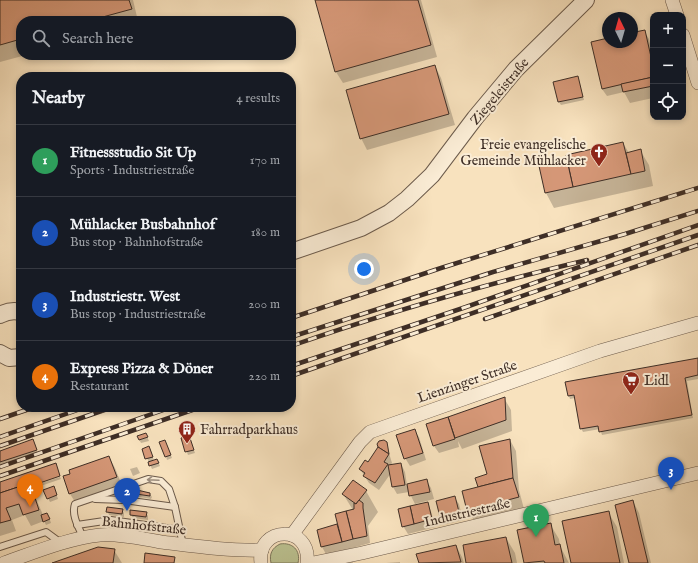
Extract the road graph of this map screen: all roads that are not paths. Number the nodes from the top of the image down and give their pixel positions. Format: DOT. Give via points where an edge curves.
graph roads {
  1 [pos="586,0"];
  2 [pos="672,0"];
  3 [pos="676,12"];
  4 [pos="686,45"];
  5 [pos="698,83"];
  6 [pos="296,250"];
  7 [pos="16,310"];
  8 [pos="0,315"];
  9 [pos="698,323"];
  10 [pos="0,353"];
  11 [pos="16,357"];
  12 [pos="698,473"];
  13 [pos="92,498"];
  14 [pos="175,507"];
  15 [pos="77,525"];
  16 [pos="180,530"];
  17 [pos="292,535"];
  18 [pos="83,537"];
  19 [pos="62,544"];
  20 [pos="183,545"];
  21 [pos="0,547"];
  22 [pos="262,550"];
  23 [pos="331,561"];
  24 [pos="4,563"];
  25 [pos="261,563"];
  26 [pos="307,563"];
  27 [pos="312,563"];
  1 -- 6 [label="street, Ziegeleistraße" via="516,69 432,175 407,199 389,213 361,228"];
  2 -- 3 [label="street"];
  4 -- 5 [label="street"];
  7 -- 8 [label="street"];
  9 -- 17 [label="street, Lienzinger Straße" via="600,351 370,432 351,453"];
  10 -- 11 [label="street" via="9,358"];
  12 -- 23 [label="street, Industriestraße"];
  13 -- 14 [label="lane"];
  14 -- 13 [label="lane, one-way" via="169,489 161,481 148,480"];
  13 -- 15 [label="lane" via="75,504 73,510"];
  14 -- 16 [label="lane"];
  15 -- 16 [label="lane" via="111,520"];
  15 -- 18 [label="lane"];
  16 -- 20 [label="lane"];
  17 -- 22 [label="street" via="277,535 265,543"];
  17 -- 26 [label="street" via="304,544"];
  18 -- 19 [label="street, Bahnhofstraße"];
  18 -- 20 [label="street, Bahnhofstraße" via="122,536"];
  19 -- 21 [label="lane" via="46,532"];
  19 -- 24 [label="street, Bahnhofstraße"];
  20 -- 22 [label="street, Bahnhofstraße"];
  22 -- 25 [label="street"];
  23 -- 27 [label="street, Industriestraße"];
}
